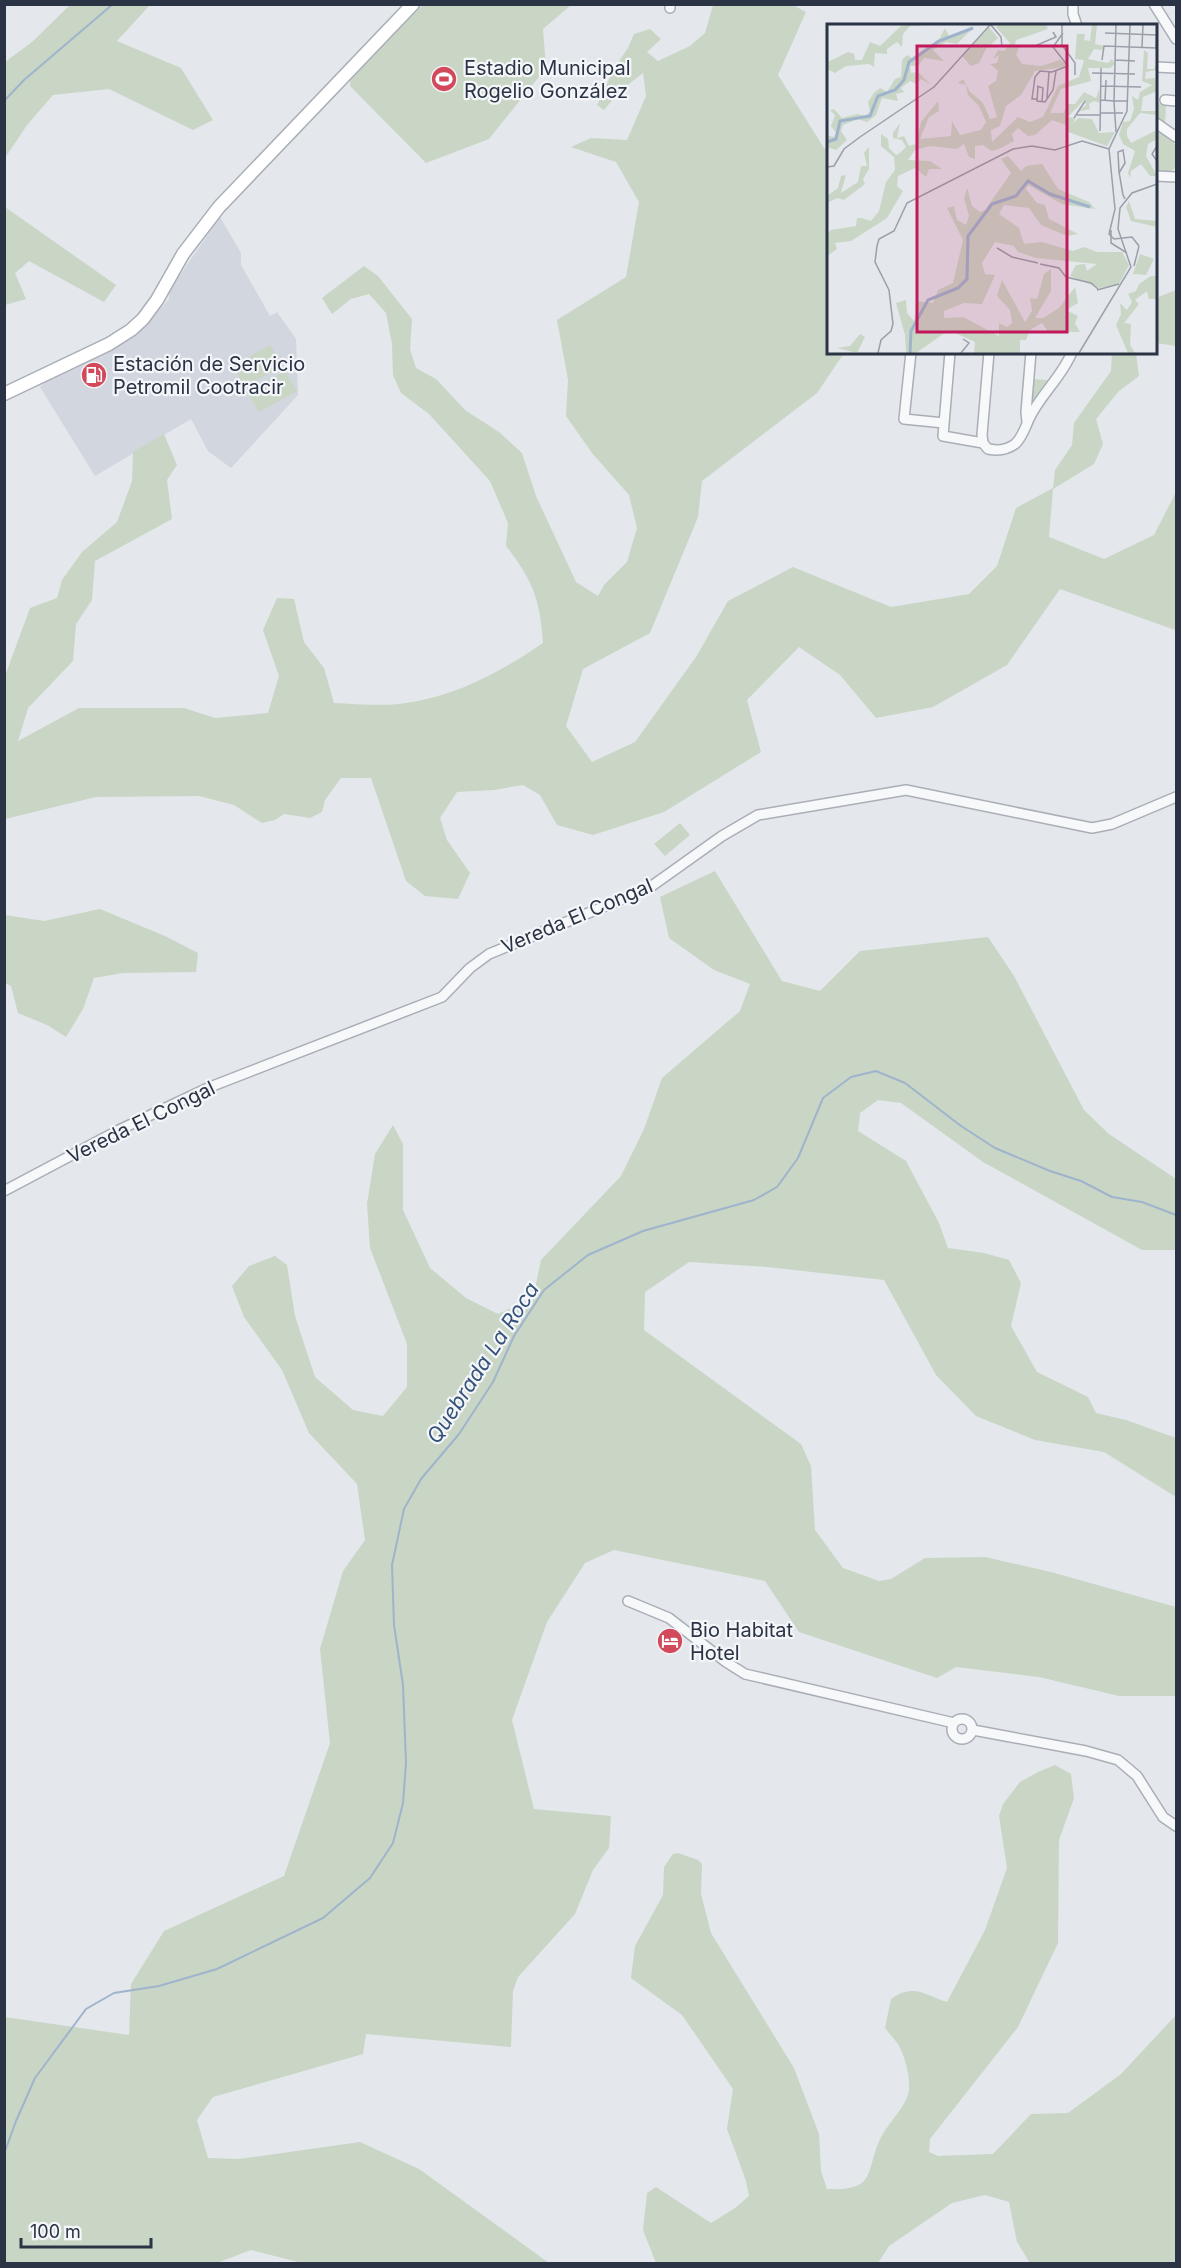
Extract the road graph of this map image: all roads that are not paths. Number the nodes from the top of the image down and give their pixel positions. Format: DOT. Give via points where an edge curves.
graph roads {
  1 [pos="412,4"];
  2 [pos="1073,4"];
  3 [pos="1154,4"];
  4 [pos="1076,24"];
  5 [pos="1175,34"];
  6 [pos="1157,67"];
  7 [pos="1176,68"];
  8 [pos="1165,100"];
  9 [pos="1176,101"];
  10 [pos="1157,124"];
  11 [pos="1176,137"];
  12 [pos="1157,176"];
  13 [pos="1176,177"];
  14 [pos="911,354"];
  15 [pos="950,354"];
  16 [pos="989,354"];
  17 [pos="1031,354"];
  18 [pos="1071,354"];
  19 [pos="4,394"];
  20 [pos="944,423"];
  21 [pos="1028,423"];
  22 [pos="983,442"];
  23 [pos="1176,797"];
  24 [pos="4,1191"];
  25 [pos="628,1601"];
  26 [pos="954,1723"];
  27 [pos="973,1730"];
  28 [pos="1176,1826"];
  1 -- 19 [label="main road" via="219,207 137,324 109,344"];
  2 -- 4 [label="street"];
  3 -- 5 [label="street"];
  6 -- 7 [label="street"];
  8 -- 9 [label="street"];
  10 -- 11 [label="street"];
  12 -- 13 [label="street"];
  14 -- 20 [label="street" via="904,419"];
  15 -- 20 [label="street"];
  16 -- 22 [label="street"];
  17 -- 21 [label="street"];
  18 -- 21 [label="street"];
  20 -- 22 [label="street" via="943,435 947,438"];
  21 -- 22 [label="street" via="1023,434 1007,448 988,449"];
  23 -- 24 [label="street, Vereda El Congal" via="1112,824 1092,828 906,790 758,815 649,888 489,954 442,997 210,1087"];
  25 -- 26 [label="street" via="669,1618 745,1674"];
  26 -- 27 [label="street" via="966,1719"];
  26 -- 27 [label="street" via="953,1733 958,1738 968,1738"];
  27 -- 28 [label="street" via="1118,1760 1137,1776 1162,1817"];
}
